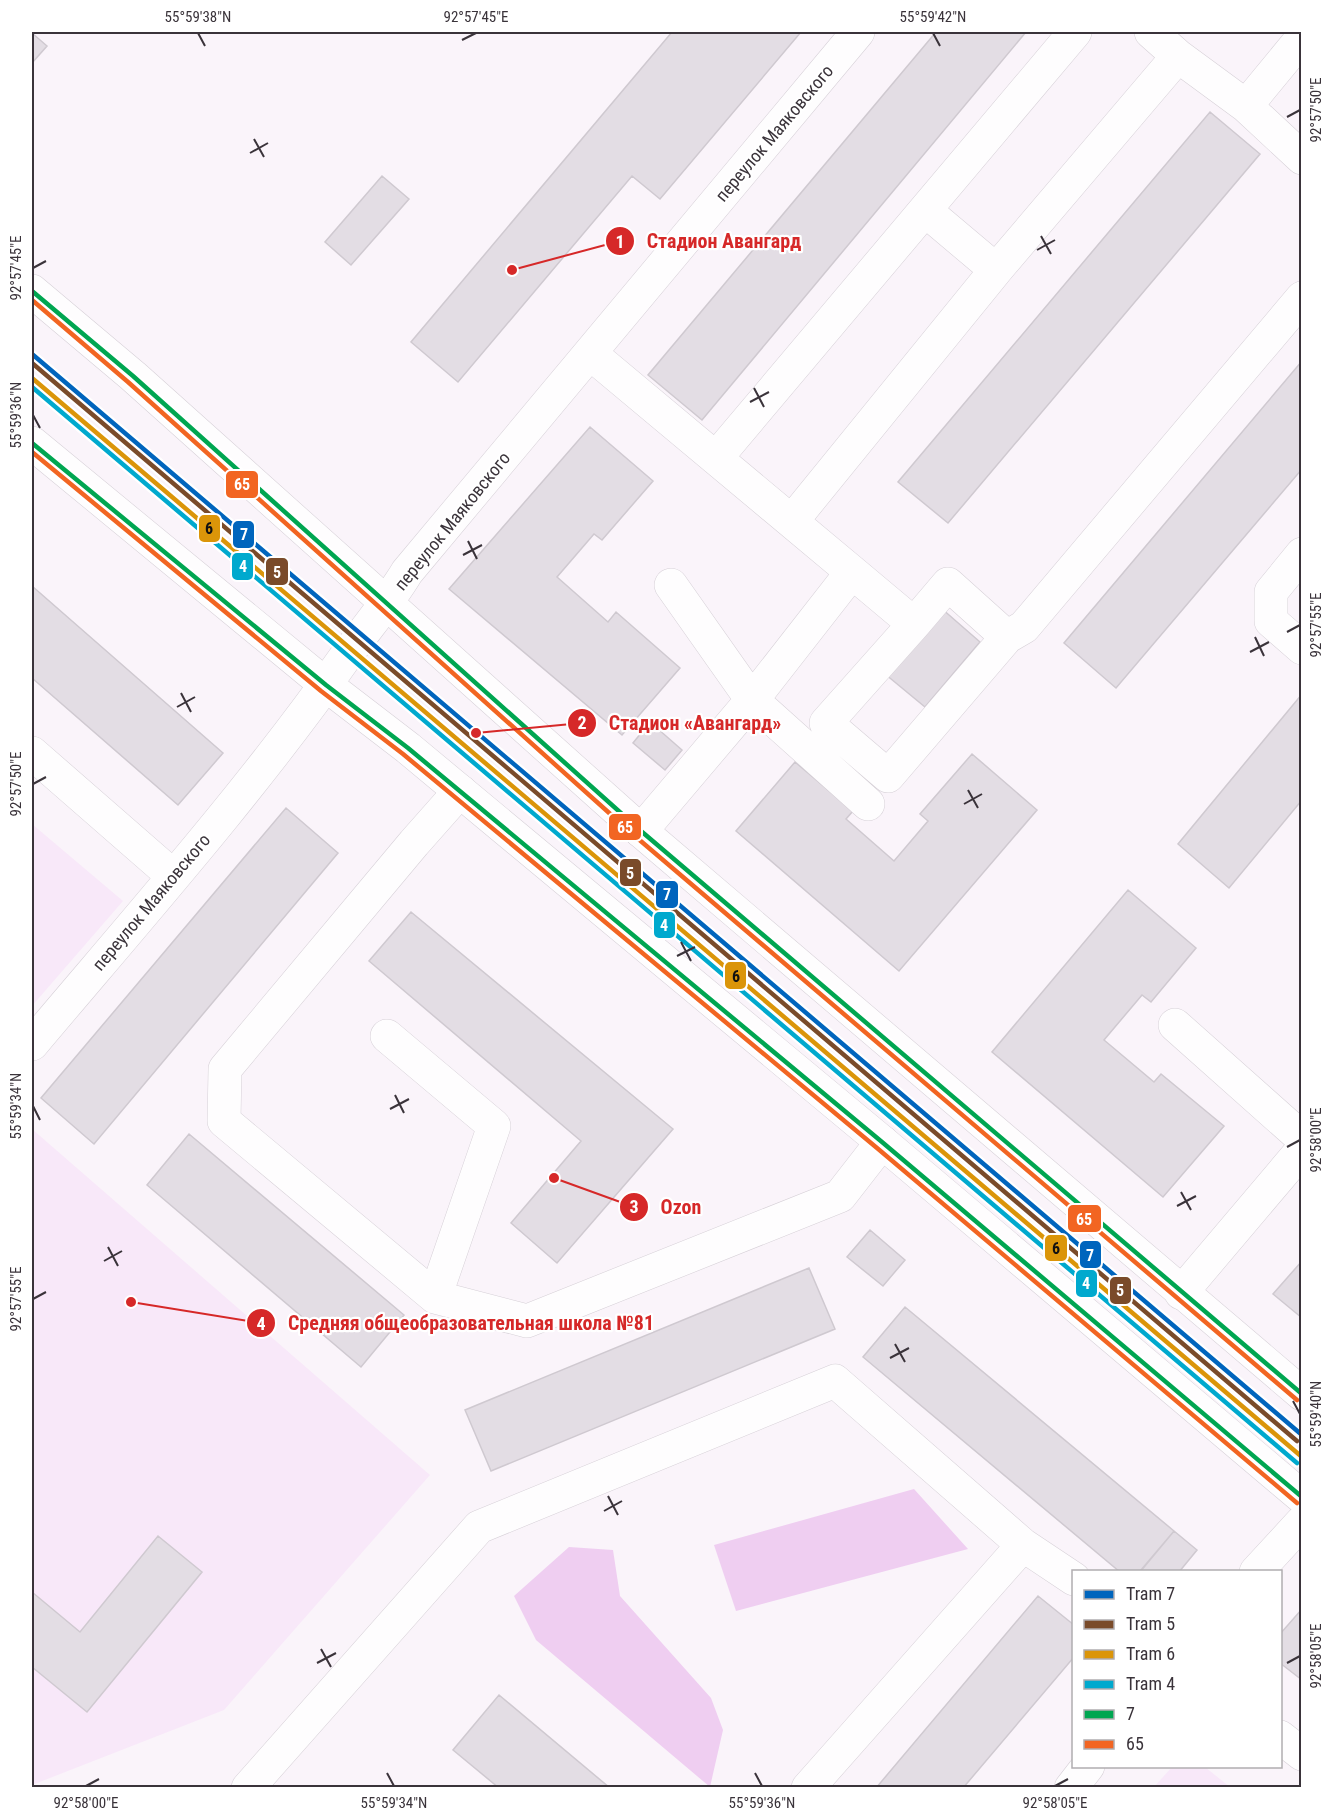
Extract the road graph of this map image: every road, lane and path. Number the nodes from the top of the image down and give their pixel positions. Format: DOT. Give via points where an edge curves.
graph roads {
  1 [pos="858,32"];
  2 [pos="1075,32"];
  3 [pos="1151,32"];
  4 [pos="1302,38"];
  5 [pos="1178,56"];
  6 [pos="1246,106"];
  7 [pos="1302,158"];
  8 [pos="926,211"];
  9 [pos="996,270"];
  10 [pos="32,291"];
  11 [pos="1302,298"];
  12 [pos="591,354"];
  13 [pos="32,443"];
  14 [pos="716,458"];
  15 [pos="792,521"];
  16 [pos="1302,554"];
  17 [pos="852,572"];
  18 [pos="671,585"];
  19 [pos="388,603"];
  20 [pos="914,624"];
  21 [pos="1007,637"];
  22 [pos="1302,648"];
  23 [pos="326,685"];
  24 [pos="752,700"];
  25 [pos="32,753"];
  26 [pos="460,791"];
  27 [pos="868,804"];
  28 [pos="641,831"];
  29 [pos="173,876"];
  30 [pos="1174,1025"];
  31 [pos="387,1036"];
  32 [pos="32,1044"];
  33 [pos="1302,1138"];
  34 [pos="882,1142"];
  35 [pos="1302,1150"];
  36 [pos="1181,1293"];
  37 [pos="435,1297"];
  38 [pos="1302,1394"];
  39 [pos="1302,1497"];
  40 [pos="1302,1522"];
  41 [pos="1023,1545"];
  42 [pos="1258,1570"];
  43 [pos="1072,1578"];
  44 [pos="1282,1738"];
  45 [pos="1302,1754"];
  46 [pos="1087,1768"];
  47 [pos="248,1788"];
  48 [pos="808,1788"];
  49 [pos="1071,1788"];
  1 -- 12 [label="main road, переулок Маяковского"];
  2 -- 8 [label="main road"];
  3 -- 5 [label="main road"];
  4 -- 6 [label="main road"];
  5 -- 6 [label="main road"];
  5 -- 9 [label="main road"];
  6 -- 7 [label="main road"];
  8 -- 9 [label="main road"];
  8 -- 14 [label="main road"];
  9 -- 15 [label="main road"];
  10 -- 19 [label="main road" via="134,376"];
  11 -- 21 [label="main road" via="1024,627"];
  12 -- 14 [label="main road"];
  12 -- 19 [label="main road, переулок Маяковского" via="407,572"];
  13 -- 23 [label="main road"];
  14 -- 15 [label="main road"];
  15 -- 17 [label="main road"];
  16 -- 22 [label="main road" via="1271,592 1271,621"];
  17 -- 20 [label="main road"];
  17 -- 24 [label="main road"];
  18 -- 24 [label="main road"];
  19 -- 23 [label="main road, переулок Маяковского"];
  19 -- 28 [label="main road"];
  20 -- 21 [label="main road" via="948,584"];
  20 -- 21 [label="main road" via="826,723 888,776"];
  23 -- 26 [label="main road"];
  23 -- 29 [label="main road, переулок Маяковского"];
  24 -- 27 [label="main road"];
  24 -- 28 [label="main road"];
  25 -- 29 [label="main road"];
  26 -- 34 [label="main road"];
  26 -- 37 [label="main road" via="225,1069 224,1120"];
  28 -- 36 [label="main road"];
  29 -- 32 [label="main road, переулок Маяковского"];
  30 -- 33 [label="main road"];
  31 -- 37 [label="main road" via="494,1126"];
  34 -- 37 [label="main road" via="840,1196 527,1321"];
  34 -- 39 [label="main road"];
  35 -- 36 [label="main road"];
  36 -- 38 [label="main road"];
  40 -- 42 [label="main road"];
  41 -- 43 [label="main road"];
  41 -- 47 [label="main road" via="835,1381 479,1527"];
  41 -- 48 [label="main road"];
  44 -- 45 [label="main road"];
  46 -- 49 [label="main road"];
}
